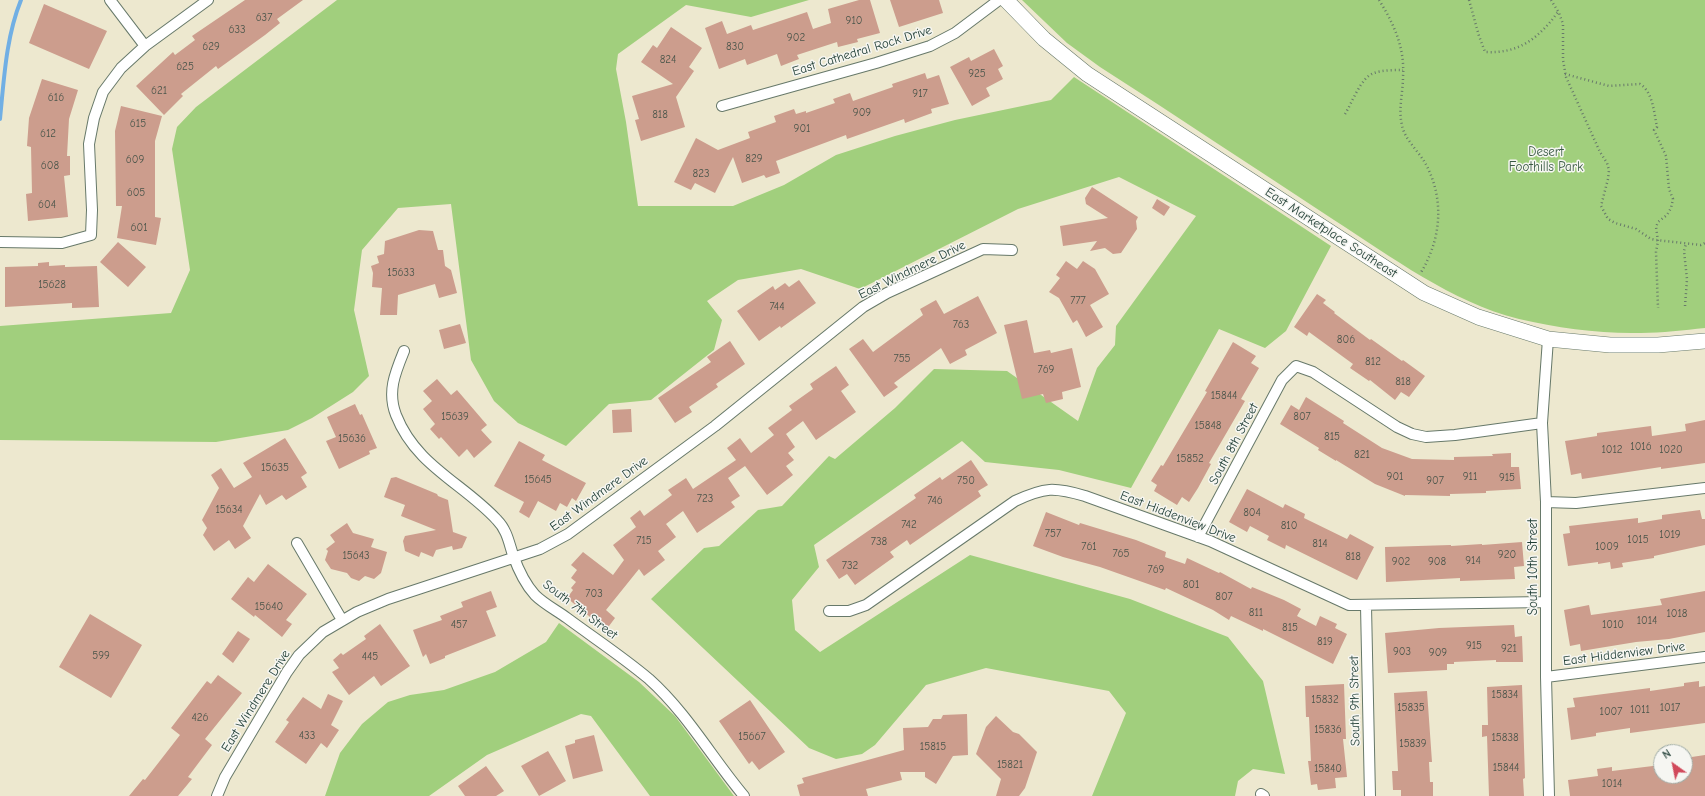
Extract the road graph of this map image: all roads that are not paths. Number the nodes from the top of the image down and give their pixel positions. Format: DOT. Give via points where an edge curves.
graph roads {
  1 [pos="110,0"];
  2 [pos="208,0"];
  3 [pos="999,0"];
  4 [pos="1006,0"];
  5 [pos="145,46"];
  6 [pos="722,106"];
  7 [pos="0,242"];
  8 [pos="1012,250"];
  9 [pos="1548,339"];
  10 [pos="1705,341"];
  11 [pos="404,351"];
  12 [pos="1542,423"];
  13 [pos="1705,488"];
  14 [pos="1546,502"];
  15 [pos="1198,537"];
  16 [pos="297,543"];
  17 [pos="514,557"];
  18 [pos="1545,602"];
  19 [pos="1366,606"];
  20 [pos="829,611"];
  21 [pos="342,620"];
  22 [pos="1705,657"];
  23 [pos="1546,677"];
  24 [pos="217,796"];
  25 [pos="744,796"];
  26 [pos="1370,796"];
  27 [pos="1549,796"];
  1 -- 5 [label="street"];
  2 -- 5 [label="street"];
  3 -- 6 [label="street, East Cathedral Rock Drive" via="955,33 930,46"];
  4 -- 9 [label="street, East Marketplace Southeast" via="1044,39 1088,74 1424,293 1478,317"];
  5 -- 7 [label="street" via="121,68 103,92 94,118 89,144 91,235 62,243"];
  8 -- 17 [label="street, East Windmere Drive" via="983,249 863,308 715,426 568,534 540,549"];
  9 -- 10 [label="street, East Marketplace Southeast" via="1610,345 1658,345"];
  9 -- 12 [label="street, South 10th Street"];
  11 -- 17 [label="street, South 7th Street" via="391,388 392,402 402,428 429,464 498,521 508,537"];
  12 -- 14 [label="street, South 10th Street"];
  12 -- 15 [label="street, South 8th Street" via="1455,435 1426,437 1412,434 1397,427 1313,372 1296,366 1282,380"];
  13 -- 14 [label="street" via="1576,503"];
  14 -- 18 [label="street, South 10th Street"];
  15 -- 19 [label="street, East Hiddenview Drive" via="1349,605"];
  15 -- 20 [label="street, East Hiddenview Drive" via="1067,490 1052,488 1035,491 1015,501 866,605 849,611"];
  16 -- 21 [label="street"];
  17 -- 21 [label="street, East Windmere Drive" via="388,599"];
  17 -- 25 [label="street, South 7th Street" via="526,584 544,603 612,651 662,692"];
  18 -- 19 [label="street, East Hiddenview Drive"];
  18 -- 23 [label="street, South 10th Street"];
  19 -- 26 [label="street, South 9th Street"];
  21 -- 24 [label="street, East Windmere Drive" via="323,632 299,655 286,672 225,777"];
  22 -- 23 [label="street, East Hiddenview Drive"];
  23 -- 27 [label="street, South 10th Street"];
}
